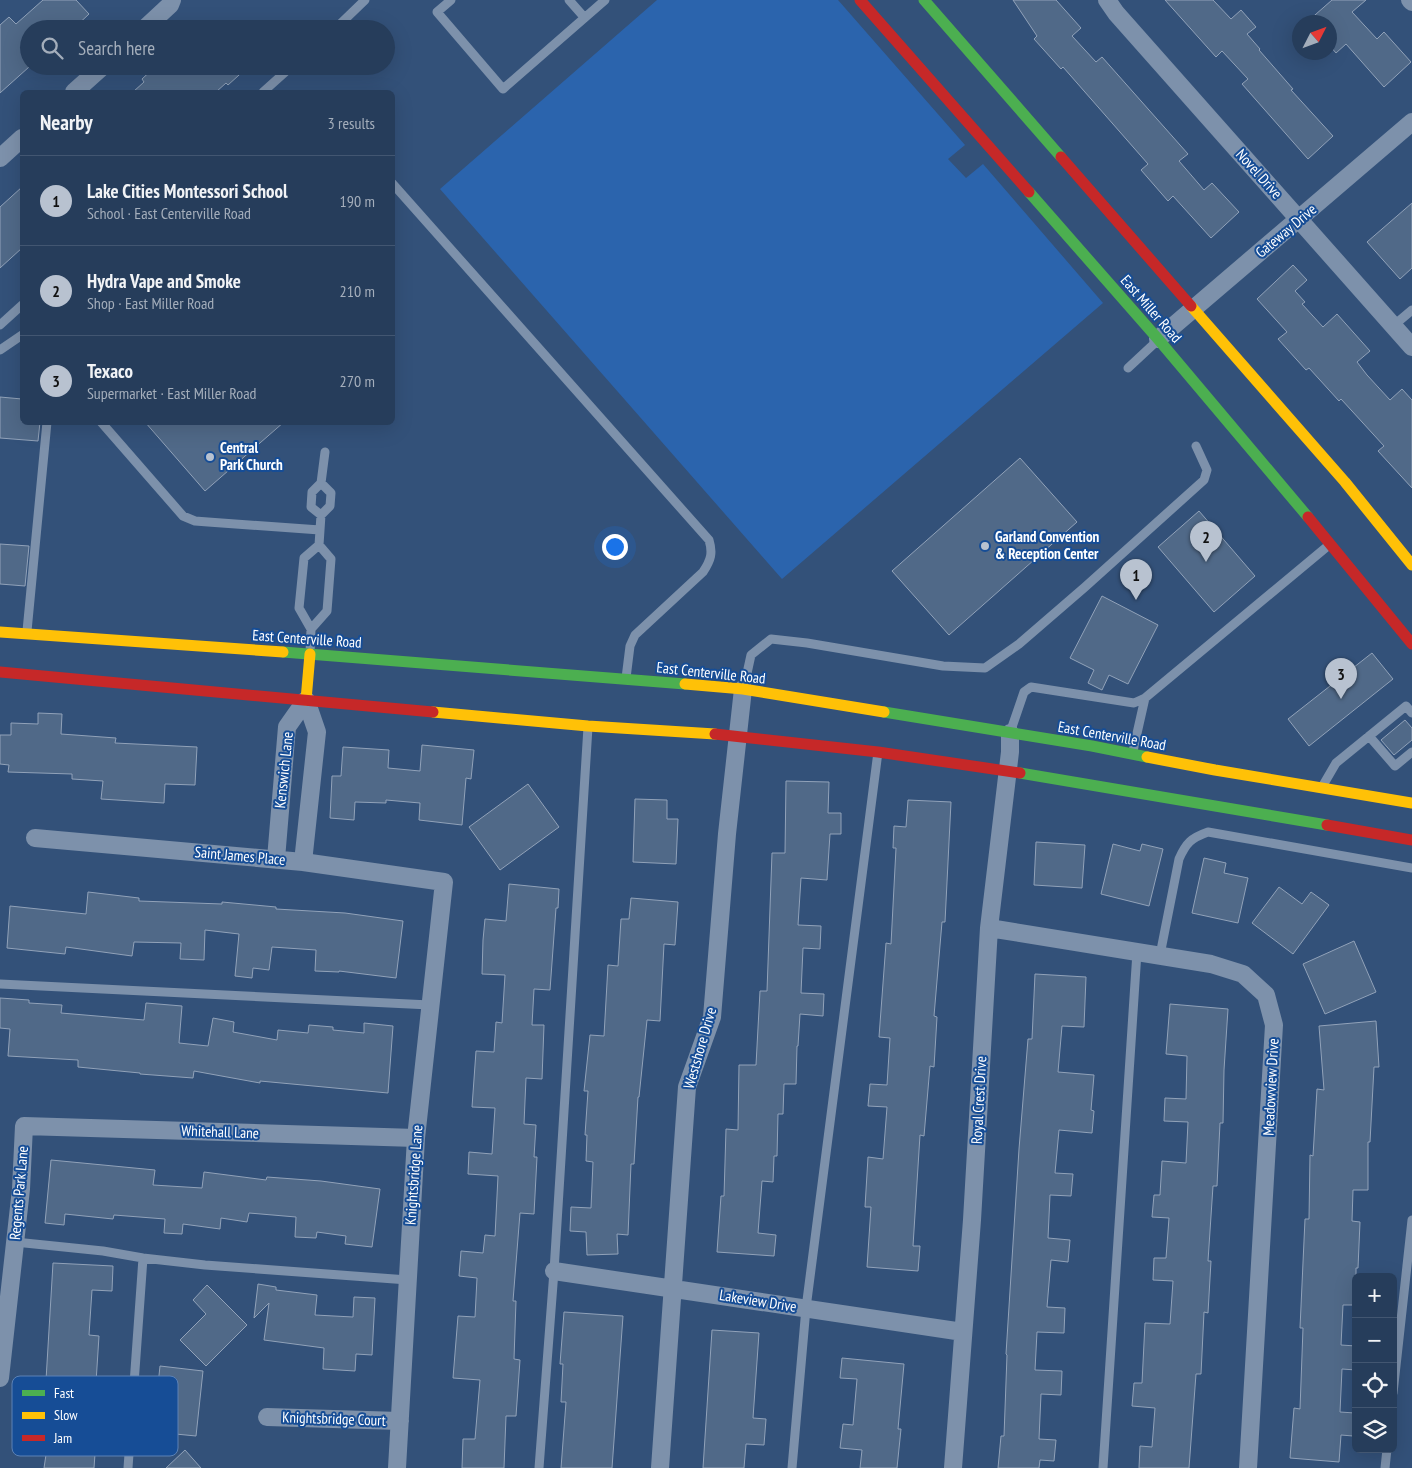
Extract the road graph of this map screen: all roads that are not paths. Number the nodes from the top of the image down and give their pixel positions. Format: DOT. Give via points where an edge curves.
graph roads {
  1 [pos="172,0"];
  2 [pos="365,0"];
  3 [pos="451,0"];
  4 [pos="569,0"];
  5 [pos="605,0"];
  6 [pos="860,0"];
  7 [pos="924,0"];
  8 [pos="1107,0"];
  9 [pos="584,17"];
  10 [pos="154,20"];
  11 [pos="344,20"];
  12 [pos="93,75"];
  13 [pos="282,75"];
  14 [pos="76,90"];
  15 [pos="265,90"];
  16 [pos="1412,122"];
  17 [pos="20,140"];
  18 [pos="0,158"];
  19 [pos="395,186"];
  20 [pos="1300,220"];
  21 [pos="20,307"];
  22 [pos="1194,310"];
  23 [pos="1412,310"];
  24 [pos="0,325"];
  25 [pos="1393,326"];
  26 [pos="20,336"];
  27 [pos="1158,339"];
  28 [pos="1412,347"];
  29 [pos="0,350"];
  30 [pos="1128,368"];
  31 [pos="46,425"];
  32 [pos="104,425"];
  33 [pos="1196,446"];
  34 [pos="325,452"];
  35 [pos="321,483"];
  36 [pos="321,515"];
  37 [pos="320,530"];
  38 [pos="1330,544"];
  39 [pos="319,545"];
  40 [pos="1412,565"];
  41 [pos="311,629"];
  42 [pos="0,632"];
  43 [pos="27,638"];
  44 [pos="1412,644"];
  45 [pos="310,654"];
  46 [pos="0,672"];
  47 [pos="626,680"];
  48 [pos="743,689"];
  49 [pos="1145,698"];
  50 [pos="306,700"];
  51 [pos="1412,713"];
  52 [pos="588,726"];
  53 [pos="1010,733"];
  54 [pos="739,736"];
  55 [pos="1369,736"];
  56 [pos="878,752"];
  57 [pos="1412,752"];
  58 [pos="1132,754"];
  59 [pos="1008,771"];
  60 [pos="1321,792"];
  61 [pos="1412,803"];
  62 [pos="35,838"];
  63 [pos="1412,840"];
  64 [pos="276,860"];
  65 [pos="303,862"];
  66 [pos="1412,868"];
  67 [pos="444,882"];
  68 [pos="989,928"];
  69 [pos="1137,952"];
  70 [pos="1160,955"];
  71 [pos="0,984"];
  72 [pos="430,1005"];
  73 [pos="24,1126"];
  74 [pos="416,1138"];
  75 [pos="1412,1220"];
  76 [pos="15,1242"];
  77 [pos="143,1258"];
  78 [pos="554,1270"];
  79 [pos="408,1280"];
  80 [pos="672,1288"];
  81 [pos="806,1308"];
  82 [pos="963,1332"];
  83 [pos="1396,1363"];
  84 [pos="135,1376"];
  85 [pos="0,1378"];
  86 [pos="267,1417"];
  87 [pos="400,1421"];
  88 [pos="1387,1453"];
  89 [pos="397,1468"];
  90 [pos="539,1468"];
  91 [pos="660,1468"];
  92 [pos="792,1468"];
  93 [pos="953,1468"];
  94 [pos="1103,1468"];
  95 [pos="1248,1468"];
  96 [pos="1385,1468"];
  1 -- 10 [label="street"];
  2 -- 11 [label="lane"];
  3 -- 9 [label="lane" via="437,12 504,89"];
  4 -- 9 [label="lane"];
  5 -- 9 [label="lane"];
  6 -- 27 [label="main road, East Miller Road"];
  7 -- 22 [label="main road"];
  8 -- 20 [label="street, Novel Drive"];
  12 -- 14 [label="street"];
  13 -- 15 [label="lane"];
  16 -- 20 [label="street, Gateway Drive"];
  17 -- 18 [label="street"];
  19 -- 47 [label="lane" via="709,540 710,562 703,572 635,635 630,646"];
  20 -- 22 [label="street, Gateway Drive"];
  20 -- 25 [label="street, Novel Drive"];
  21 -- 24 [label="lane"];
  22 -- 27 [label="street, Gateway Drive"];
  22 -- 40 [label="main road" via="1345,482"];
  23 -- 25 [label="lane"];
  25 -- 28 [label="street, Novel Drive"];
  26 -- 29 [label="lane"];
  27 -- 30 [label="lane"];
  27 -- 38 [label="main road, East Miller Road"];
  31 -- 43 [label="lane"];
  32 -- 37 [label="lane" via="183,516 195,521"];
  33 -- 48 [label="lane" via="1207,470 1204,480 1019,644 985,668 943,666 771,639 752,655"];
  34 -- 35 [label="lane"];
  35 -- 36 [label="lane" via="331,493 330,506"];
  35 -- 36 [label="lane" via="312,492 311,507"];
  36 -- 37 [label="lane"];
  37 -- 39 [label="lane"];
  38 -- 44 [label="main road, East Miller Road"];
  38 -- 49 [label="lane"];
  39 -- 41 [label="lane" via="304,558 299,608"];
  39 -- 41 [label="lane" via="331,559 327,611"];
  41 -- 45 [label="lane"];
  42 -- 43 [label="main road, East Centerville Road"];
  43 -- 45 [label="main road, East Centerville Road"];
  45 -- 47 [label="main road, East Centerville Road"];
  45 -- 50 [label="main road"];
  46 -- 50 [label="main road" via="26,671"];
  47 -- 48 [label="main road, East Centerville Road"];
  48 -- 53 [label="main road, East Centerville Road"];
  48 -- 54 [label="street, Westshore Drive"];
  49 -- 53 [label="lane" via="1134,703 1031,687 1024,692"];
  49 -- 58 [label="lane"];
  50 -- 52 [label="main road"];
  50 -- 64 [label="street, Kenswich Lane" via="287,727"];
  50 -- 65 [label="street, Kenswich Lane" via="317,732"];
  51 -- 55 [label="lane" via="1406,706"];
  52 -- 54 [label="main road"];
  52 -- 78 [label="lane"];
  53 -- 58 [label="main road, East Centerville Road"];
  53 -- 59 [label="street, Royal Crest Drive"];
  54 -- 56 [label="main road"];
  54 -- 80 [label="street, Westshore Drive" via="727,834 712,1017 687,1087"];
  55 -- 57 [label="lane" via="1395,766"];
  55 -- 60 [label="lane" via="1336,763"];
  56 -- 59 [label="main road"];
  56 -- 81 [label="lane"];
  58 -- 60 [label="main road, East Centerville Road"];
  59 -- 63 [label="main road" via="1317,818"];
  59 -- 68 [label="street, Royal Crest Drive"];
  60 -- 61 [label="main road, East Centerville Road"];
  62 -- 64 [label="street, Saint James Place"];
  64 -- 65 [label="street, Saint James Place"];
  65 -- 67 [label="street, Saint James Place"];
  66 -- 70 [label="lane" via="1208,832 1194,837 1179,859"];
  67 -- 72 [label="street, Knightsbridge Lane"];
  68 -- 69 [label="street, Meadowview Drive"];
  68 -- 82 [label="street, Royal Crest Drive"];
  69 -- 70 [label="street, Meadowview Drive"];
  69 -- 94 [label="lane"];
  70 -- 95 [label="street, Meadowview Drive" via="1212,964 1243,974 1266,995 1274,1025"];
  71 -- 72 [label="lane"];
  72 -- 74 [label="street, Knightsbridge Lane"];
  73 -- 74 [label="street, Whitehall Lane"];
  73 -- 76 [label="street, Regents Park Lane"];
  74 -- 79 [label="street, Knightsbridge Lane"];
  75 -- 83 [label="lane"];
  76 -- 77 [label="lane" via="104,1250"];
  76 -- 85 [label="street, Regents Park Lane"];
  77 -- 79 [label="lane"];
  77 -- 84 [label="lane"];
  78 -- 80 [label="street, Lakeview Drive"];
  78 -- 90 [label="lane"];
  79 -- 87 [label="street, Knightsbridge Lane"];
  80 -- 81 [label="street, Lakeview Drive"];
  80 -- 91 [label="street, Westshore Drive"];
  81 -- 82 [label="street, Lakeview Drive"];
  81 -- 92 [label="lane"];
  82 -- 93 [label="street, Royal Crest Drive"];
  86 -- 87 [label="street, Knightsbridge Court"];
  87 -- 89 [label="street, Knightsbridge Lane"];
  88 -- 96 [label="lane"];
}
